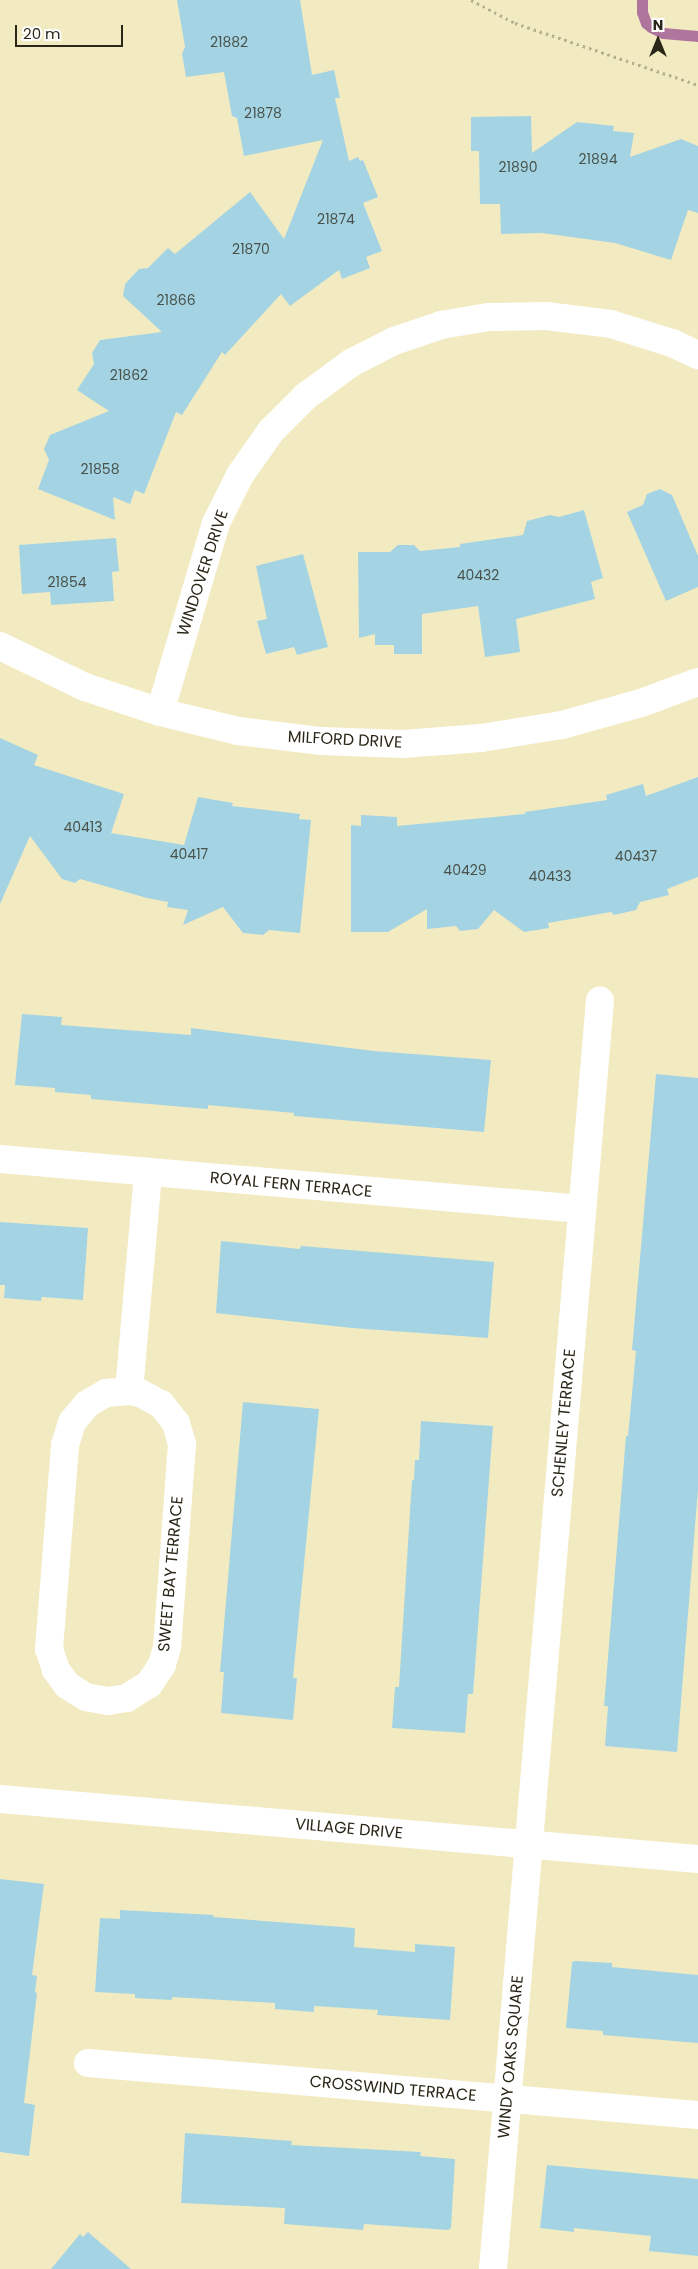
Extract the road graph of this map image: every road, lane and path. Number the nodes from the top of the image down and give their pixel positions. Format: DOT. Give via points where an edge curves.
graph roads {
  1 [pos="471,0"];
  2 [pos="698,85"];
  3 [pos="698,355"];
  4 [pos="0,646"];
  5 [pos="698,682"];
  6 [pos="160,712"];
  7 [pos="600,1001"];
  8 [pos="0,1159"];
  9 [pos="148,1173"];
  10 [pos="582,1209"];
  11 [pos="129,1391"];
  12 [pos="0,1799"];
  13 [pos="529,1845"];
  14 [pos="698,1859"];
  15 [pos="88,2063"];
  16 [pos="508,2099"];
  17 [pos="698,2115"];
  18 [pos="493,2269"];
  1 -- 2 [label="path" via="515,23"];
  3 -- 6 [label="street, WINDOVER DRIVE" via="672,343 611,324 546,316 489,317 441,325 394,341 351,363 306,396 271,431 240,475 216,523"];
  4 -- 6 [label="street, MILFORD DRIVE" via="85,687"];
  5 -- 6 [label="street, MILFORD DRIVE" via="641,703 562,725 481,738 403,744 320,741 238,731"];
  7 -- 10 [label="street, SCHENLEY TERRACE"];
  8 -- 9 [label="street, ROYAL FERN TERRACE"];
  9 -- 10 [label="street, ROYAL FERN TERRACE"];
  9 -- 11 [label="street"];
  10 -- 13 [label="street, SCHENLEY TERRACE"];
  11 -- 11 [label="street, SWEET BAY TERRACE" via="106,1394 87,1404 72,1422 65,1445 49,1649 56,1670 67,1685 86,1697 108,1701 127,1698 149,1684 162,1665 167,1647 182,1444 176,1423 161,1404"];
  12 -- 13 [label="street, VILLAGE DRIVE"];
  13 -- 14 [label="street, VILLAGE DRIVE"];
  13 -- 16 [label="street, WINDY OAKS SQUARE"];
  15 -- 16 [label="street, CROSSWIND TERRACE"];
  16 -- 17 [label="street, CROSSWIND TERRACE"];
  16 -- 18 [label="street, WINDY OAKS SQUARE"];
}
